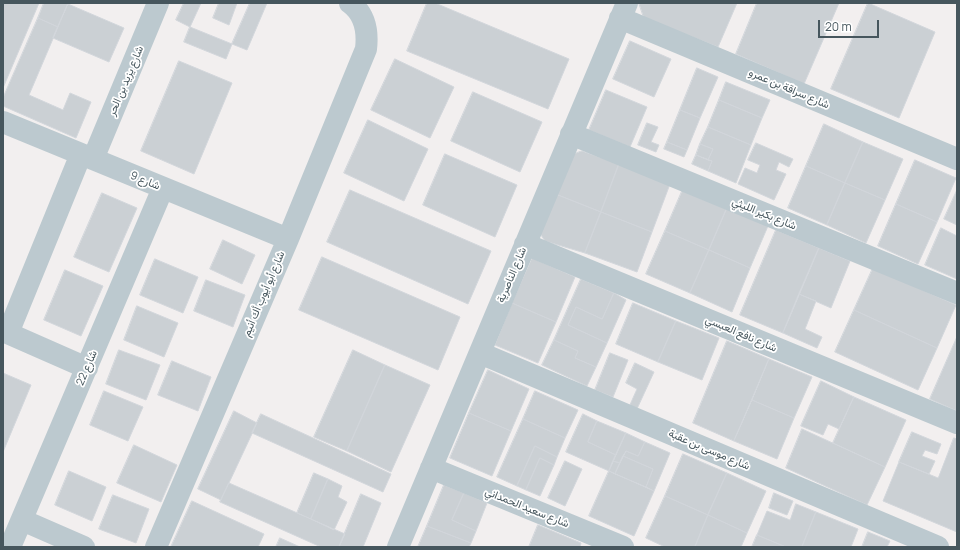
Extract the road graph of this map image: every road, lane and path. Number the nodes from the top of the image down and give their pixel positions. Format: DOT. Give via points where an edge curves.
graph roads {
  1 [pos="158,3"];
  2 [pos="350,3"];
  3 [pos="623,11"];
  4 [pos="3,122"];
  5 [pos="571,134"];
  6 [pos="87,157"];
  7 [pos="957,159"];
  8 [pos="164,188"];
  9 [pos="288,239"];
  10 [pos="525,244"];
  11 [pos="957,293"];
  12 [pos="6,332"];
  13 [pos="480,353"];
  14 [pos="87,368"];
  15 [pos="957,423"];
  16 [pos="431,468"];
  17 [pos="22,520"];
  18 [pos="10,547"];
  19 [pos="84,547"];
  20 [pos="156,547"];
  21 [pos="398,547"];
  22 [pos="623,547"];
  23 [pos="938,547"];
  1 -- 6 [label="street, شارع يزيد بن الحر"];
  2 -- 9 [label="street, شارع أبو أيوب أك أنيم" via="366,26 366,49"];
  3 -- 5 [label="street, شارع الناصرية"];
  3 -- 7 [label="street, شارع سراقة بن عمرو"];
  4 -- 6 [label="street, شارع 9"];
  5 -- 10 [label="street, شارع الناصرية"];
  5 -- 11 [label="street, شارع بكير الليثي"];
  6 -- 8 [label="street, شارع 9"];
  6 -- 12 [label="street, شارع يزيد بن الحر"];
  8 -- 9 [label="street, شارع 9"];
  8 -- 14 [label="street, شارع 22"];
  9 -- 20 [label="street, شارع أبو أيوب أك أنيم"];
  10 -- 13 [label="street, شارع الناصرية"];
  10 -- 15 [label="street, شارع نافع العبسي"];
  12 -- 14 [label="street"];
  13 -- 16 [label="street, شارع الناصرية"];
  13 -- 23 [label="street, شارع موسى بن عقبة"];
  14 -- 17 [label="street, شارع 22"];
  16 -- 21 [label="street, شارع الناصرية"];
  16 -- 22 [label="street, شارع سعيد الحمداني"];
  17 -- 18 [label="street, شارع 22"];
  17 -- 19 [label="street"];
}
